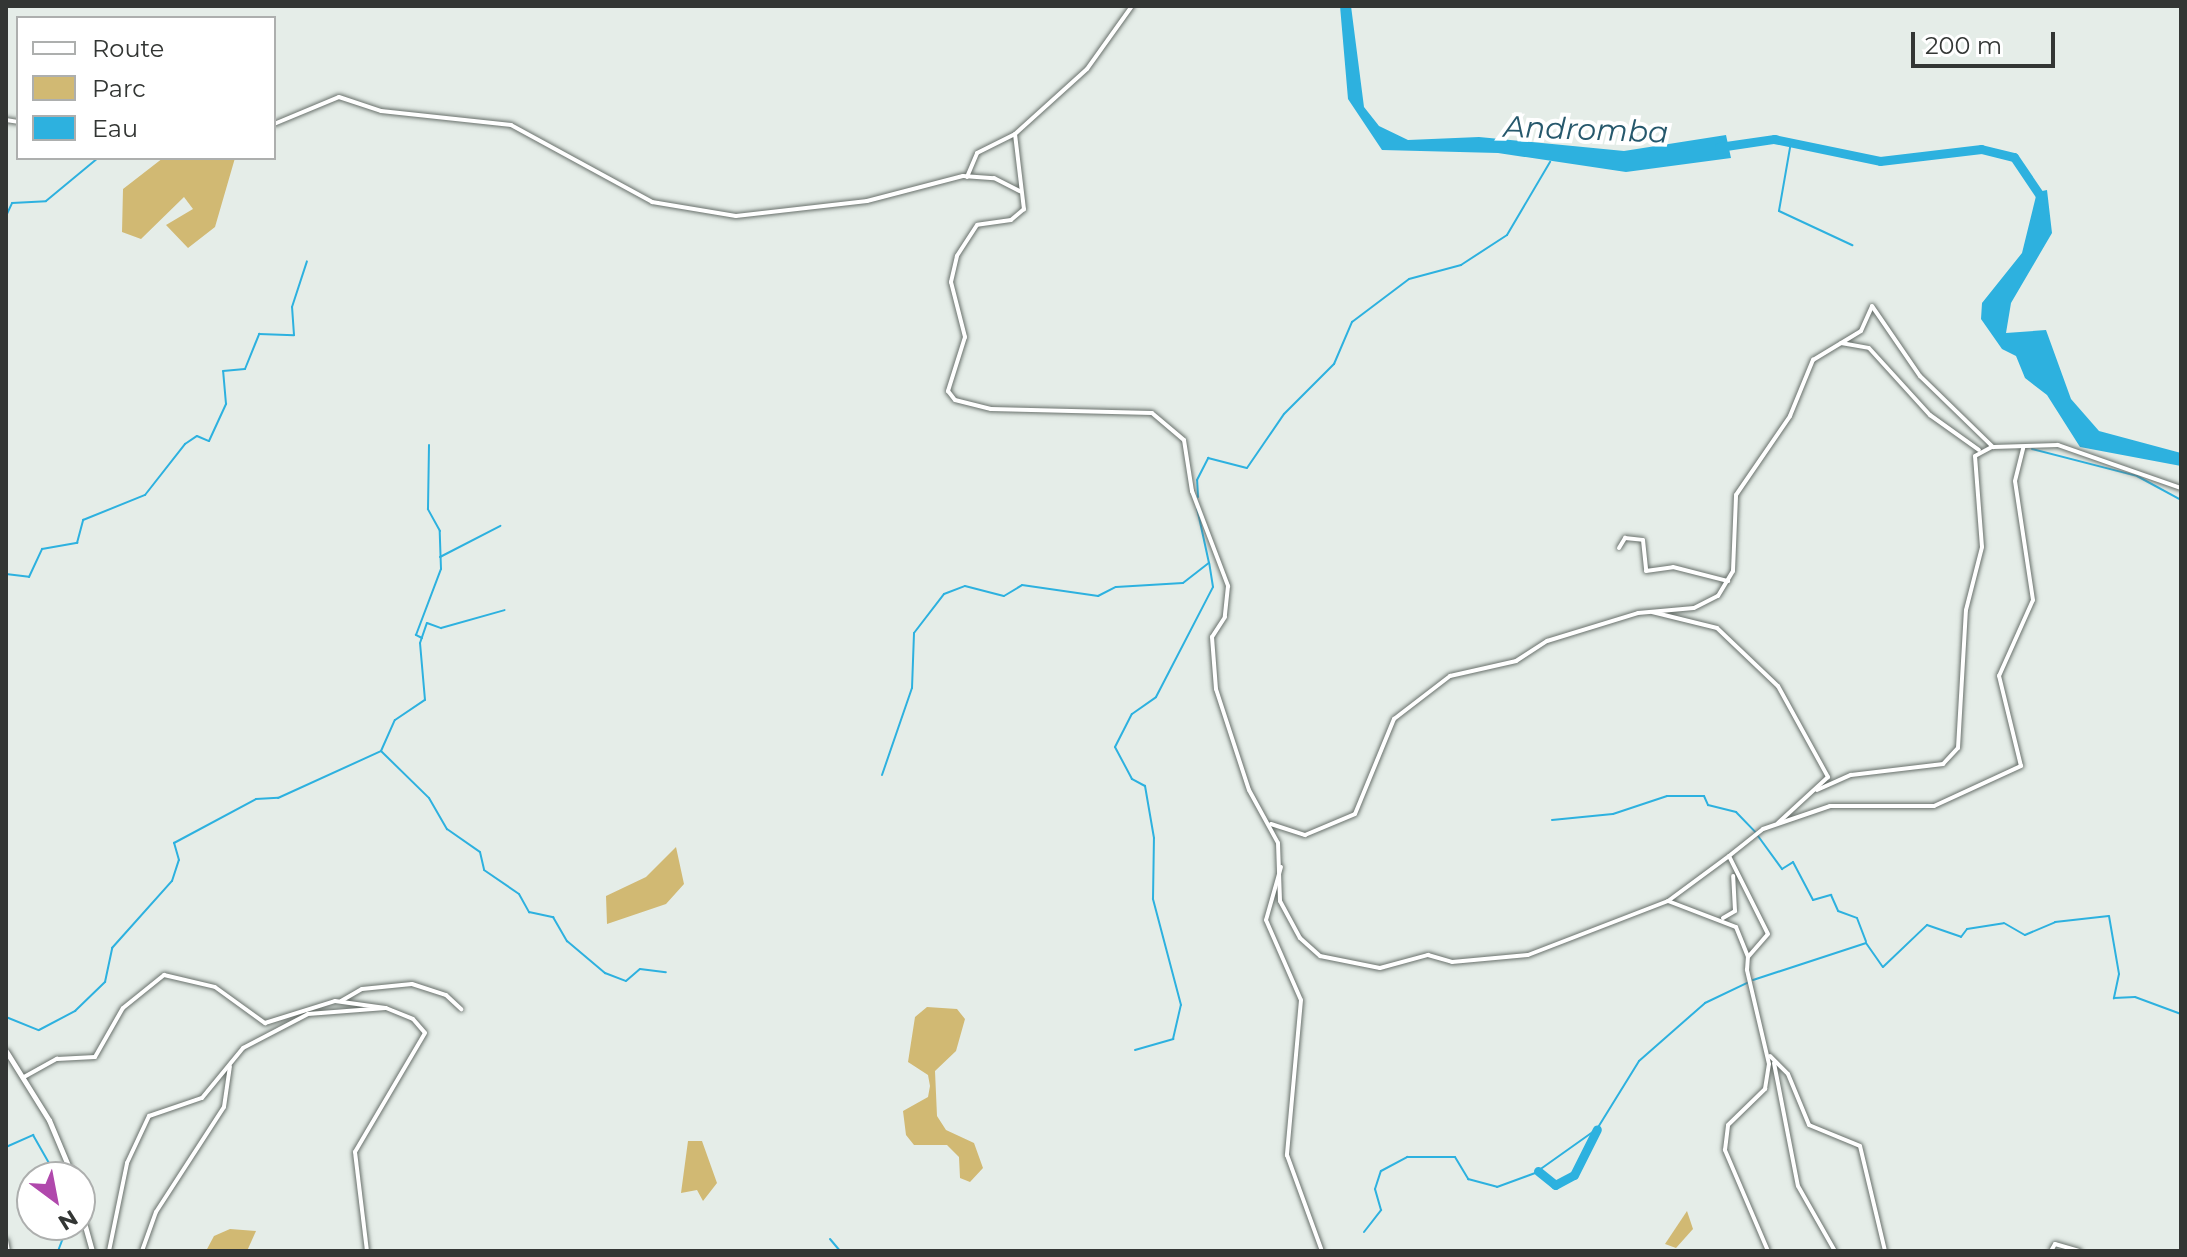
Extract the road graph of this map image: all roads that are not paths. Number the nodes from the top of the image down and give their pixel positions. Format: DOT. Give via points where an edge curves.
graph roads {
  1 [pos="1132,6"];
  2 [pos="276,123"];
  3 [pos="1015,134"];
  4 [pos="967,177"];
  5 [pos="1020,191"];
  6 [pos="1837,343"];
  7 [pos="1993,447"];
  8 [pos="2023,448"];
  9 [pos="1979,450"];
  10 [pos="2181,488"];
  11 [pos="1619,548"];
  12 [pos="1728,581"];
  13 [pos="1651,611"];
  14 [pos="1817,790"];
  15 [pos="1271,824"];
  16 [pos="1777,825"];
  17 [pos="1729,856"];
  18 [pos="1282,866"];
  19 [pos="1733,873"];
  20 [pos="1668,901"];
  21 [pos="1719,918"];
  22 [pos="1748,957"];
  23 [pos="341,1001"];
  24 [pos="386,1008"];
  25 [pos="461,1009"];
  26 [pos="6,1051"];
  27 [pos="1768,1051"];
  28 [pos="232,1060"];
  29 [pos="1774,1062"];
  30 [pos="24,1077"];
  31 [pos="65,1161"];
  32 [pos="6,1240"];
  33 [pos="8,1251"];
  34 [pos="109,1251"];
  35 [pos="142,1251"];
  36 [pos="367,1251"];
  37 [pos="1322,1251"];
  38 [pos="1768,1251"];
  39 [pos="1835,1251"];
  40 [pos="1885,1251"];
  41 [pos="2051,1251"];
  42 [pos="2080,1251"];
  1 -- 3 [label="street" via="1087,69"];
  2 -- 4 [label="street" via="339,97 381,111 511,125 652,202 736,216 808,211"];
  3 -- 4 [label="street" via="977,153"];
  3 -- 5 [label="street"];
  4 -- 5 [label="street"];
  5 -- 15 [label="street" via="1024,209 1018,217 983,221 957,256 951,282 965,337 949,394 991,409 1152,413 1184,440 1192,491 1228,586 1225,617 1212,637 1216,689 1249,790"];
  6 -- 7 [label="street" via="1861,331 1869,309 1878,306 1920,376"];
  6 -- 9 [label="street" via="1869,348 1930,415"];
  6 -- 12 [label="street" via="1813,360 1790,416 1736,495"];
  7 -- 8 [label="street"];
  7 -- 9 [label="street"];
  8 -- 10 [label="street" via="2058,445"];
  8 -- 16 [label="street" via="2015,481 2033,600 1999,676 2021,766 1934,806 1852,802"];
  9 -- 14 [label="street" via="1974,468 1982,547 1962,645 1958,748 1943,764 1851,775"];
  11 -- 12 [label="street" via="1625,538 1643,540 1646,571 1673,567"];
  12 -- 13 [label="street" via="1709,603"];
  13 -- 14 [label="street" via="1717,628 1760,661 1825,769 1826,784"];
  13 -- 15 [label="street" via="1547,641 1518,661 1450,676 1394,719 1355,814 1305,835"];
  14 -- 16 [label="street"];
  15 -- 18 [label="street"];
  16 -- 17 [label="street"];
  17 -- 19 [label="street"];
  17 -- 20 [label="street"];
  18 -- 20 [label="street" via="1282,909 1314,952 1380,968 1428,955 1470,959 1572,944"];
  18 -- 37 [label="street" via="1266,920 1301,1000 1287,1155"];
  19 -- 21 [label="street" via="1735,911"];
  19 -- 22 [label="street" via="1768,934"];
  20 -- 21 [label="street"];
  21 -- 22 [label="street" via="1741,934"];
  22 -- 27 [label="street"];
  23 -- 24 [label="street"];
  23 -- 25 [label="street" via="362,989 412,984 446,995"];
  23 -- 30 [label="street" via="265,1023 215,987 154,977 123,1008 95,1057 64,1057"];
  24 -- 28 [label="street" via="308,1014"];
  24 -- 36 [label="street" via="413,1019 425,1033 355,1152"];
  26 -- 30 [label="street"];
  27 -- 29 [label="street"];
  27 -- 38 [label="street" via="1765,1089 1728,1125 1725,1150"];
  28 -- 34 [label="street" via="202,1098 147,1120 127,1163"];
  28 -- 35 [label="street" via="224,1107 156,1212"];
  29 -- 39 [label="street" via="1798,1186"];
  29 -- 40 [label="street" via="1788,1074 1809,1125 1860,1146"];
  30 -- 31 [label="street"];
  32 -- 33 [label="street"];
  41 -- 42 [label="street" via="2055,1244"];
}
